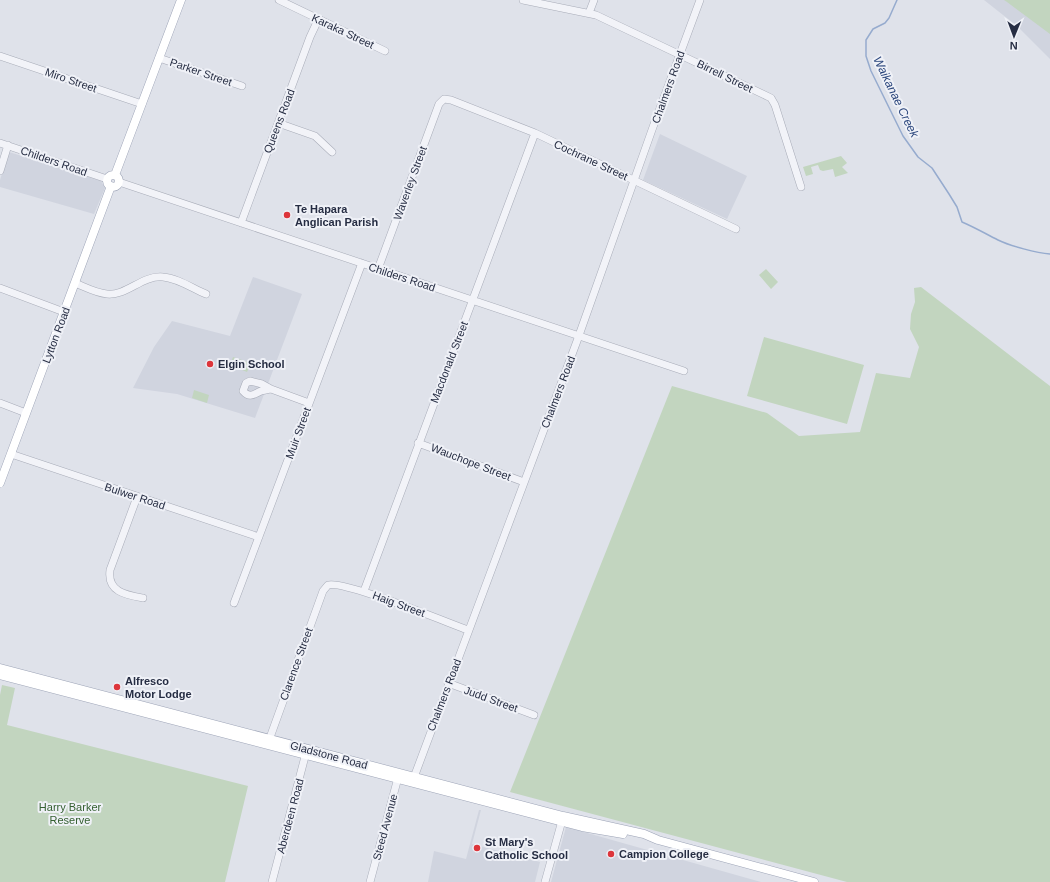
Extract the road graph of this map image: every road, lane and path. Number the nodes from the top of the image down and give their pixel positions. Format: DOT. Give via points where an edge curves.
graph roads {
  1 [pos="181,0"];
  2 [pos="278,0"];
  3 [pos="523,0"];
  4 [pos="594,0"];
  5 [pos="700,0"];
  6 [pos="589,13"];
  7 [pos="318,20"];
  8 [pos="385,50"];
  9 [pos="680,55"];
  10 [pos="0,56"];
  11 [pos="159,58"];
  12 [pos="242,86"];
  13 [pos="444,99"];
  14 [pos="142,104"];
  15 [pos="278,123"];
  16 [pos="535,133"];
  17 [pos="0,143"];
  18 [pos="8,145"];
  19 [pos="332,152"];
  20 [pos="0,171"];
  21 [pos="117,179"];
  22 [pos="634,180"];
  23 [pos="109,183"];
  24 [pos="801,187"];
  25 [pos="241,223"];
  26 [pos="736,229"];
  27 [pos="362,263"];
  28 [pos="378,269"];
  29 [pos="75,283"];
  30 [pos="0,288"];
  31 [pos="206,294"];
  32 [pos="473,300"];
  33 [pos="64,312"];
  34 [pos="579,335"];
  35 [pos="684,371"];
  36 [pos="271,389"];
  37 [pos="0,403"];
  38 [pos="309,403"];
  39 [pos="26,413"];
  40 [pos="418,443"];
  41 [pos="11,454"];
  42 [pos="524,482"];
  43 [pos="0,483"];
  44 [pos="137,497"];
  45 [pos="259,537"];
  46 [pos="328,585"];
  47 [pos="364,591"];
  48 [pos="143,598"];
  49 [pos="234,603"];
  50 [pos="468,630"];
  51 [pos="0,668"];
  52 [pos="0,675"];
  53 [pos="448,683"];
  54 [pos="534,715"];
  55 [pos="268,742"];
  56 [pos="306,752"];
  57 [pos="398,776"];
  58 [pos="413,780"];
  59 [pos="563,819"];
  60 [pos="272,882"];
  61 [pos="370,882"];
  62 [pos="545,882"];
  63 [pos="814,882"];
  1 -- 11 [label="main road"];
  2 -- 7 [label="street, Karaka Street"];
  3 -- 6 [label="street, Birrell Street"];
  4 -- 6 [label="street"];
  5 -- 9 [label="street, Chalmers Road"];
  6 -- 9 [label="street, Birrell Street"];
  7 -- 8 [label="street, Karaka Street"];
  7 -- 15 [label="street, Queens Road"];
  9 -- 22 [label="street, Chalmers Road"];
  9 -- 24 [label="street, Birrell Street" via="774,101"];
  10 -- 14 [label="street, Miro Street"];
  11 -- 12 [label="street, Parker Street"];
  11 -- 14 [label="main road"];
  13 -- 16 [label="street, Cochrane Street"];
  13 -- 28 [label="street, Waverley Street" via="439,104"];
  14 -- 21 [label="main road"];
  15 -- 19 [label="street" via="315,136"];
  15 -- 25 [label="street, Queens Road"];
  16 -- 22 [label="street, Cochrane Street"];
  16 -- 32 [label="street, Macdonald Street"];
  17 -- 18 [label="street, Childers Road"];
  18 -- 20 [label="street"];
  18 -- 23 [label="street, Childers Road"];
  21 -- 23 [label="main road" via="110,175"];
  21 -- 25 [label="street, Childers Road"];
  22 -- 26 [label="street, Cochrane Street"];
  22 -- 34 [label="street, Chalmers Road"];
  23 -- 29 [label="main road, Lytton Road"];
  25 -- 27 [label="street, Childers Road"];
  27 -- 28 [label="street, Childers Road"];
  27 -- 38 [label="street, Muir Street"];
  28 -- 32 [label="street, Childers Road"];
  29 -- 31 [label="street" via="101,293 112,294 149,278 163,277"];
  29 -- 33 [label="main road, Lytton Road"];
  30 -- 33 [label="street"];
  32 -- 34 [label="street, Childers Road"];
  32 -- 40 [label="street, Macdonald Street"];
  33 -- 39 [label="main road, Lytton Road"];
  34 -- 35 [label="street, Childers Road"];
  34 -- 42 [label="street, Chalmers Road"];
  36 -- 38 [label="street"];
  37 -- 39 [label="street"];
  38 -- 45 [label="street, Muir Street"];
  39 -- 41 [label="main road, Lytton Road"];
  40 -- 42 [label="street, Wauchope Street"];
  40 -- 47 [label="street, Macdonald Street"];
  41 -- 43 [label="main road, Lytton Road"];
  41 -- 44 [label="street, Bulwer Road"];
  42 -- 50 [label="street, Chalmers Road"];
  44 -- 45 [label="street, Bulwer Road"];
  44 -- 48 [label="street" via="109,576 112,587"];
  45 -- 49 [label="street, Muir Street"];
  46 -- 47 [label="street, Haig Street"];
  46 -- 55 [label="street, Clarence Street"];
  47 -- 50 [label="street, Haig Street"];
  50 -- 53 [label="street, Chalmers Road"];
  51 -- 55 [label="main road, Gladstone Road"];
  52 -- 55 [label="main road, Gladstone Road"];
  53 -- 54 [label="street, Judd Street"];
  53 -- 58 [label="street, Chalmers Road"];
  55 -- 56 [label="main road, Gladstone Road"];
  56 -- 57 [label="main road, Gladstone Road"];
  56 -- 60 [label="street, Aberdeen Road"];
  57 -- 58 [label="main road, Gladstone Road"];
  57 -- 61 [label="street, Steed Avenue"];
  58 -- 59 [label="main road, Gladstone Road"];
  59 -- 62 [label="street"];
  59 -- 63 [label="main road, Gladstone Road" via="582,827 658,840"];
}
